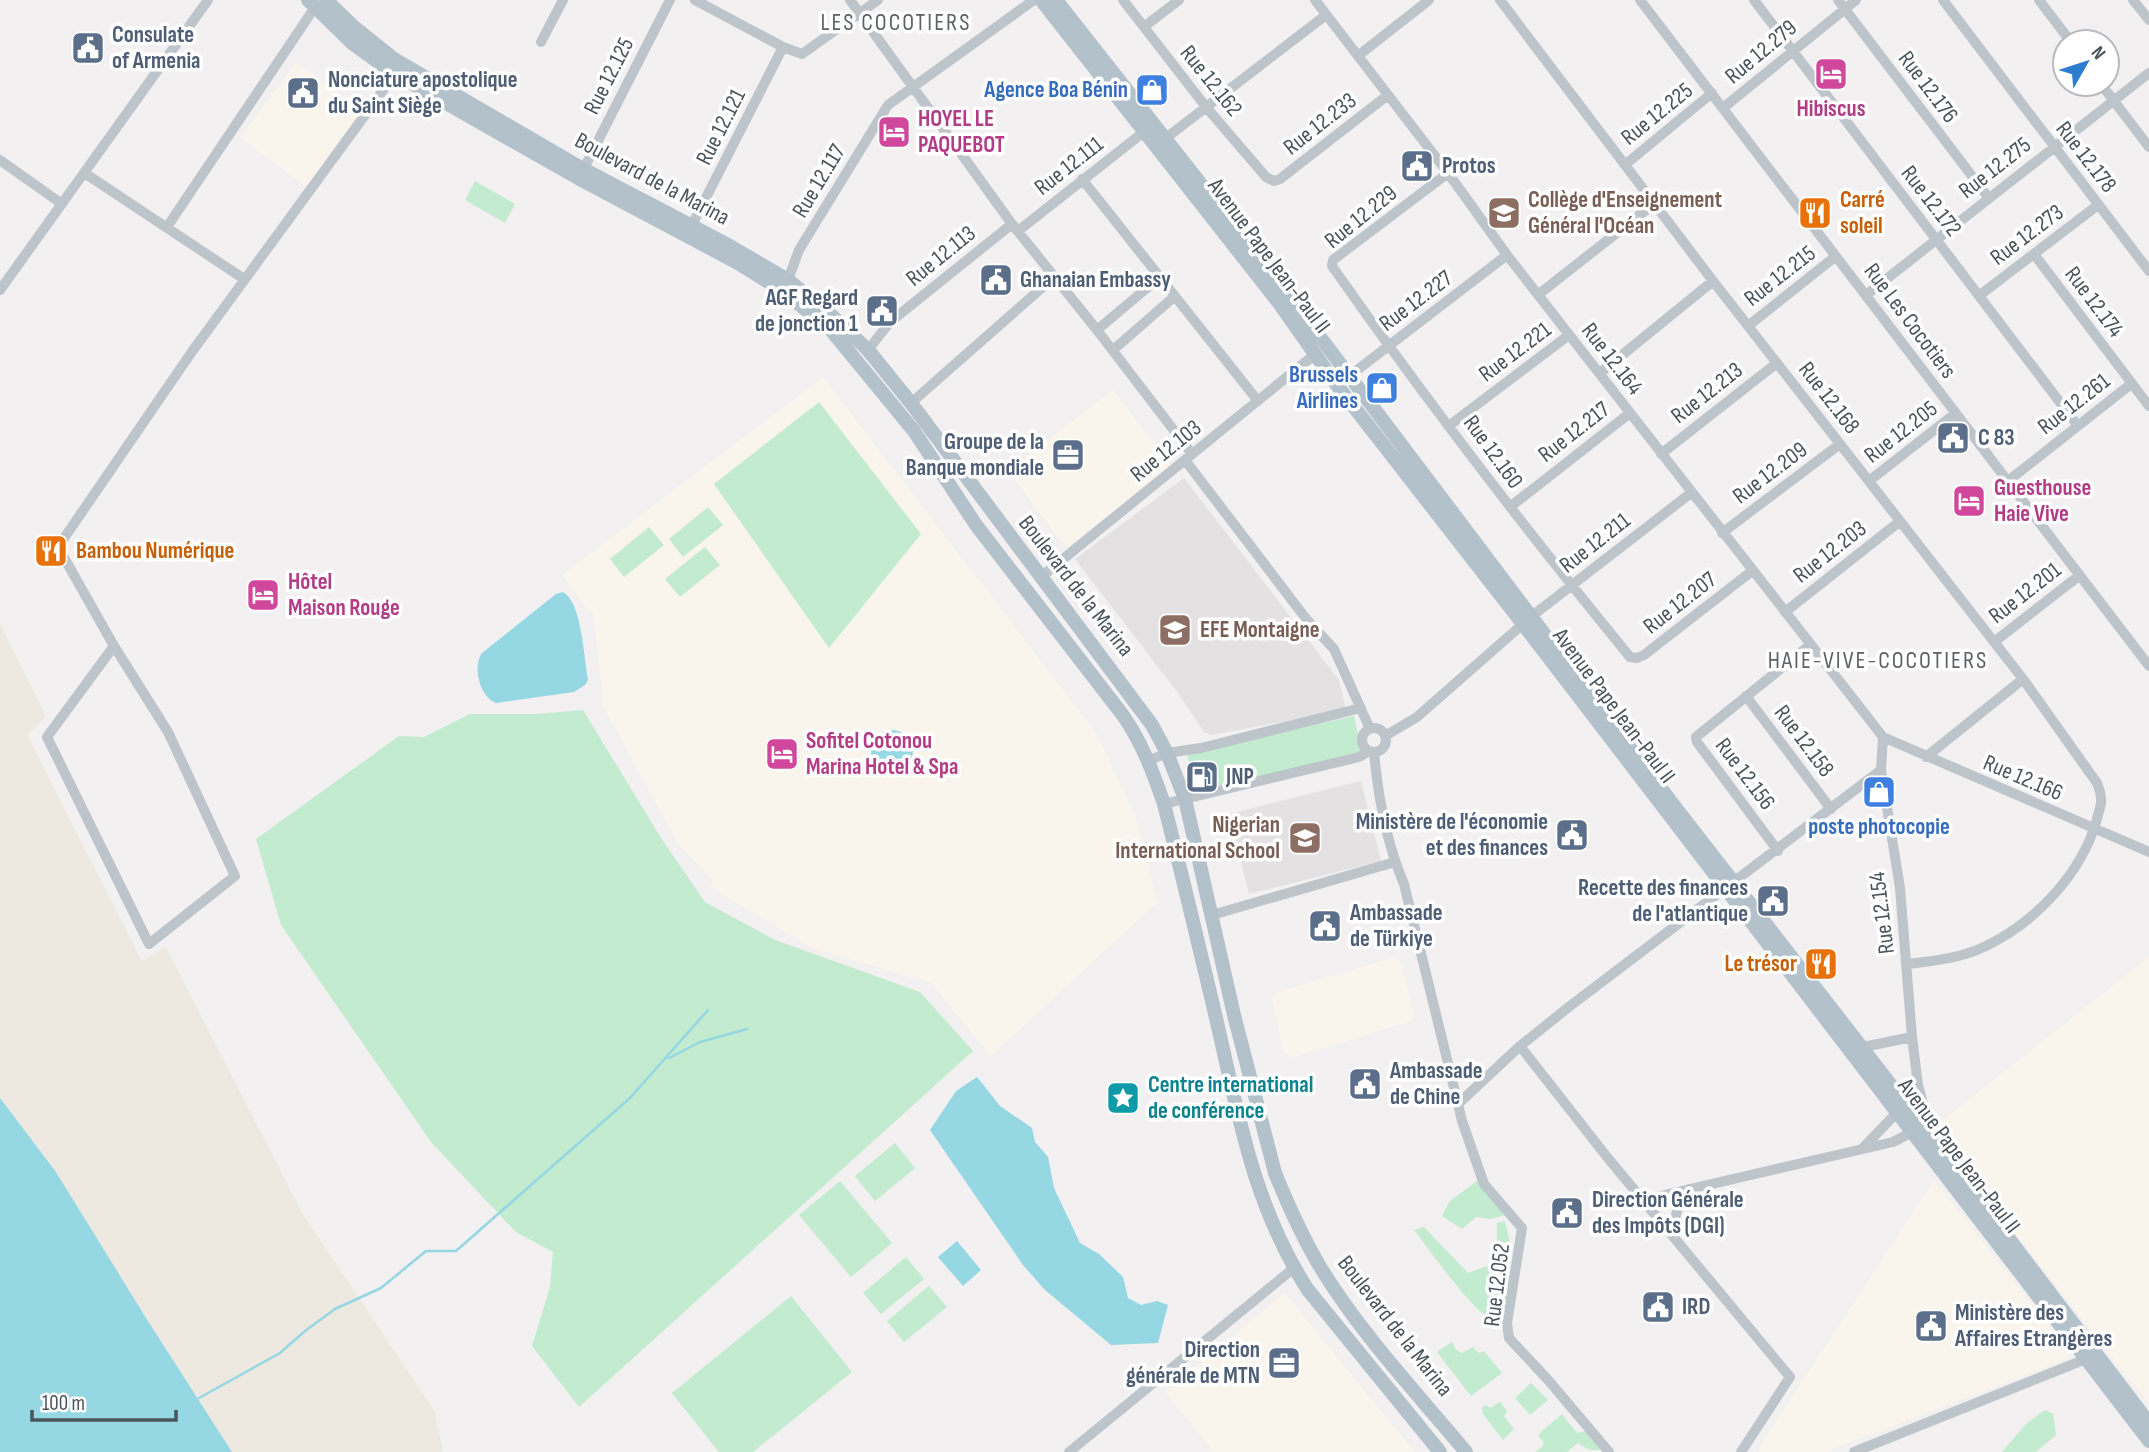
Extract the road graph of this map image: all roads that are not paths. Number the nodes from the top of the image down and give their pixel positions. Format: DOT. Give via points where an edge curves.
graph roads {
  1 [pos="208,0"];
  2 [pos="563,0"];
  3 [pos="670,0"];
  4 [pos="695,0"];
  5 [pos="850,0"];
  6 [pos="878,0"];
  7 [pos="1034,0"];
  8 [pos="1041,0"];
  9 [pos="1056,0"];
  10 [pos="1123,0"];
  11 [pos="1179,0"];
  12 [pos="1315,0"];
  13 [pos="1429,0"];
  14 [pos="1515,0"];
  15 [pos="1640,0"];
  16 [pos="1754,0"];
  17 [pos="1856,0"];
  18 [pos="2039,0"];
  19 [pos="2133,0"];
  20 [pos="1945,1"];
  21 [pos="316,2"];
  22 [pos="1503,4"];
  23 [pos="1841,4"];
  24 [pos="859,12"];
  25 [pos="1326,15"];
  26 [pos="2149,20"];
  27 [pos="1145,26"];
  28 [pos="2060,28"];
  29 [pos="541,42"];
  30 [pos="783,47"];
  31 [pos="1791,51"];
  32 [pos="1359,55"];
  33 [pos="2149,73"];
  34 [pos="395,74"];
  35 [pos="912,88"];
  36 [pos="1712,93"];
  37 [pos="1388,95"];
  38 [pos="2113,100"];
  39 [pos="1206,107"];
  40 [pos="1723,108"];
  41 [pos="1145,131"];
  42 [pos="1166,138"];
  43 [pos="2149,146"];
  44 [pos="2053,147"];
  45 [pos="0,160"];
  46 [pos="1626,164"];
  47 [pos="1448,173"];
  48 [pos="86,174"];
  49 [pos="581,174"];
  50 [pos="1082,179"];
  51 [pos="1274,181"];
  52 [pos="1988,197"];
  53 [pos="1655,203"];
  54 [pos="62,204"];
  55 [pos="2098,205"];
  56 [pos="692,225"];
  57 [pos="167,227"];
  58 [pos="1015,228"];
  59 [pos="1935,239"];
  60 [pos="2034,254"];
  61 [pos="1507,255"];
  62 [pos="1836,256"];
  63 [pos="1332,266"];
  64 [pos="2149,271"];
  65 [pos="1054,277"];
  66 [pos="1160,277"];
  67 [pos="244,279"];
  68 [pos="788,280"];
  69 [pos="1713,281"];
  70 [pos="0,290"];
  71 [pos="1539,294"];
  72 [pos="1866,295"];
  73 [pos="1980,295"];
  74 [pos="1175,296"];
  75 [pos="1748,326"];
  76 [pos="1097,330"];
  77 [pos="1570,335"];
  78 [pos="1389,346"];
  79 [pos="1113,350"];
  80 [pos="868,351"];
  81 [pos="1314,355"];
  82 [pos="1777,363"];
  83 [pos="1600,373"];
  84 [pos="1348,377"];
  85 [pos="2131,384"];
  86 [pos="1258,401"];
  87 [pos="911,403"];
  88 [pos="2149,406"];
  89 [pos="1630,413"];
  90 [pos="1956,413"];
  91 [pos="1450,425"];
  92 [pos="2078,426"];
  93 [pos="1840,444"];
  94 [pos="1661,454"];
  95 [pos="1189,457"];
  96 [pos="1869,481"];
  97 [pos="2008,481"];
  98 [pos="1691,494"];
  99 [pos="1510,507"];
  100 [pos="1899,522"];
  101 [pos="1722,533"];
  102 [pos="1752,571"];
  103 [pos="2080,575"];
  104 [pos="1041,578"];
  105 [pos="1572,586"];
  106 [pos="1784,612"];
  107 [pos="1528,620"];
  108 [pos="1994,642"];
  109 [pos="1810,645"];
  110 [pos="114,646"];
  111 [pos="1630,657"];
  112 [pos="2149,666"];
  113 [pos="2023,679"];
  114 [pos="1746,696"];
  115 [pos="1361,708"];
  116 [pos="1370,729"];
  117 [pos="1385,736"];
  118 [pos="1882,737"];
  119 [pos="1371,751"];
  120 [pos="1167,753"];
  121 [pos="1926,757"];
  122 [pos="1150,760"];
  123 [pos="1881,770"];
  124 [pos="1185,799"];
  125 [pos="1164,804"];
  126 [pos="1831,809"];
  127 [pos="2094,829"];
  128 [pos="1778,851"];
  129 [pos="2149,852"];
  130 [pos="1395,862"];
  131 [pos="1730,885"];
  132 [pos="1212,915"];
  133 [pos="1908,964"];
  134 [pos="1912,1037"];
  135 [pos="1520,1046"];
  136 [pos="1863,1048"];
  137 [pos="1918,1085"];
  138 [pos="1458,1104"];
  139 [pos="1901,1107"];
  140 [pos="1917,1128"];
  141 [pos="1862,1149"];
  142 [pos="1689,1189"];
  143 [pos="1643,1200"];
  144 [pos="1671,1233"];
  145 [pos="1294,1268"];
  146 [pos="2091,1357"];
  147 [pos="2149,1423"];
  148 [pos="2149,1441"];
  149 [pos="1746,1449"];
  150 [pos="1069,1452"];
  151 [pos="1440,1452"];
  152 [pos="1466,1452"];
  153 [pos="1609,1452"];
  154 [pos="1854,1452"];
  1 -- 48 [label="street"];
  2 -- 29 [label="street"];
  3 -- 49 [label="street, Rue 12.125"];
  4 -- 30 [label="street"];
  5 -- 24 [label="street"];
  6 -- 24 [label="street"];
  7 -- 35 [label="street"];
  8 -- 41 [label="main road, Avenue Pape Jean-Paul II"];
  9 -- 42 [label="main road, Avenue Pape Jean-Paul II"];
  10 -- 27 [label="street, Rue 12.162"];
  11 -- 27 [label="street"];
  12 -- 25 [label="street, Rue 12.164"];
  13 -- 32 [label="street"];
  14 -- 22 [label="street"];
  15 -- 36 [label="street, Rue Les Cocotiers"];
  16 -- 31 [label="street, Rue 12.172"];
  17 -- 23 [label="street, Rue 12.279"];
  18 -- 28 [label="street"];
  19 -- 26 [label="street"];
  20 -- 44 [label="street, Rue 12.178"];
  21 -- 34 [label="main road, Boulevard de la Marina" via="352,43"];
  21 -- 49 [label="main road, Boulevard de la Marina" via="394,59"];
  21 -- 57 [label="street"];
  22 -- 46 [label="street, Rue 12.168"];
  23 -- 31 [label="street, Rue 12.279"];
  23 -- 52 [label="street, Rue 12.176"];
  24 -- 30 [label="street" via="802,54"];
  24 -- 35 [label="street"];
  25 -- 32 [label="street, Rue 12.164"];
  25 -- 39 [label="street"];
  27 -- 39 [label="street, Rue 12.162"];
  30 -- 56 [label="street, Rue 12.121"];
  31 -- 40 [label="street, Rue 12.279"];
  31 -- 59 [label="street, Rue 12.172"];
  32 -- 37 [label="street, Rue 12.164"];
  33 -- 38 [label="street, Rue 12.275"];
  34 -- 49 [label="main road, Boulevard de la Marina"];
  34 -- 67 [label="street"];
  35 -- 58 [label="street"];
  35 -- 68 [label="street, Rue 12.117" via="888,105 799,250"];
  36 -- 40 [label="street, Rue Les Cocotiers"];
  36 -- 46 [label="street, Rue 12.225"];
  37 -- 47 [label="street, Rue 12.164"];
  37 -- 51 [label="street, Rue 12.233"];
  38 -- 43 [label="street"];
  38 -- 44 [label="street, Rue 12.275"];
  39 -- 42 [label="street"];
  39 -- 51 [label="street, Rue 12.162"];
  40 -- 62 [label="street, Rue Les Cocotiers"];
  41 -- 50 [label="street, Rue 12.111"];
  41 -- 81 [label="main road, Avenue Pape Jean-Paul II"];
  42 -- 84 [label="main road, Avenue Pape Jean-Paul II"];
  44 -- 52 [label="street, Rue 12.275"];
  44 -- 55 [label="street, Rue 12.178"];
  45 -- 54 [label="street"];
  46 -- 53 [label="street, Rue 12.168"];
  47 -- 61 [label="street, Rue 12.164"];
  47 -- 63 [label="street, Rue 12.229" via="1333,260"];
  48 -- 54 [label="street"];
  48 -- 57 [label="street"];
  49 -- 56 [label="main road, Boulevard de la Marina"];
  49 -- 122 [label="main road, Boulevard de la Marina" via="783,291 831,330 914,431 976,524 1122,714"];
  50 -- 58 [label="street, Rue 12.111"];
  50 -- 66 [label="street"];
  52 -- 59 [label="street, Rue 12.275"];
  53 -- 69 [label="street, Rue 12.168"];
  53 -- 71 [label="street"];
  54 -- 70 [label="street"];
  55 -- 60 [label="street, Rue 12.273"];
  55 -- 64 [label="street, Rue 12.178"];
  56 -- 68 [label="main road, Boulevard de la Marina"];
  57 -- 67 [label="street"];
  58 -- 65 [label="street"];
  58 -- 80 [label="street, Rue 12.113" via="890,322"];
  59 -- 72 [label="street, Rue 12.275"];
  59 -- 73 [label="street, Rue 12.172"];
  60 -- 73 [label="street, Rue 12.273"];
  60 -- 85 [label="street, Rue 12.174"];
  61 -- 71 [label="street, Rue 12.164"];
  61 -- 78 [label="street, Rue 12.227"];
  62 -- 72 [label="street, Rue Les Cocotiers"];
  62 -- 75 [label="street, Rue 12.215"];
  63 -- 78 [label="street, Rue 12.160"];
  65 -- 76 [label="street"];
  65 -- 87 [label="street"];
  66 -- 74 [label="street"];
  66 -- 76 [label="street"];
  67 -- 110 [label="street" via="58,547"];
  68 -- 80 [label="main road, Boulevard de la Marina"];
  69 -- 75 [label="street, Rue 12.168"];
  69 -- 83 [label="street"];
  71 -- 77 [label="street, Rue 12.164"];
  72 -- 90 [label="street, Rue Les Cocotiers"];
  73 -- 92 [label="street, Rue 12.172"];
  74 -- 79 [label="street"];
  74 -- 86 [label="street"];
  75 -- 82 [label="street, Rue 12.168"];
  76 -- 79 [label="street"];
  77 -- 83 [label="street, Rue 12.164"];
  77 -- 91 [label="street, Rue 12.221"];
  78 -- 84 [label="street, Rue 12.227"];
  78 -- 91 [label="street, Rue 12.160"];
  79 -- 95 [label="street"];
  80 -- 87 [label="main road, Boulevard de la Marina"];
  81 -- 86 [label="street, Rue 12.103"];
  81 -- 107 [label="main road, Avenue Pape Jean-Paul II"];
  82 -- 93 [label="street, Rue 12.168"];
  82 -- 94 [label="street, Rue 12.213"];
  83 -- 89 [label="street, Rue 12.164"];
  84 -- 107 [label="main road, Avenue Pape Jean-Paul II"];
  85 -- 88 [label="street, Rue 12.174"];
  85 -- 92 [label="street, Rue 12.261"];
  86 -- 95 [label="street, Rue 12.103"];
  87 -- 104 [label="main road, Boulevard de la Marina"];
  89 -- 94 [label="street, Rue 12.164"];
  89 -- 99 [label="street, Rue 12.217"];
  90 -- 96 [label="street, Rue 12.205"];
  90 -- 97 [label="street, Rue Les Cocotiers"];
  91 -- 99 [label="street, Rue 12.160"];
  92 -- 97 [label="street, Rue 12.261"];
  93 -- 96 [label="street, Rue 12.168"];
  93 -- 101 [label="street, Rue 12.209"];
  94 -- 98 [label="street, Rue 12.164"];
  95 -- 104 [label="street, Rue 12.103"];
  95 -- 115 [label="street" via="1307,620 1334,649"];
  96 -- 100 [label="street, Rue 12.168"];
  97 -- 103 [label="street, Rue Les Cocotiers"];
  98 -- 101 [label="street, Rue 12.164"];
  98 -- 105 [label="street, Rue 12.211"];
  99 -- 105 [label="street, Rue 12.160"];
  100 -- 106 [label="street, Rue 12.203"];
  100 -- 108 [label="street, Rue 12.168"];
  101 -- 102 [label="street, Rue 12.164"];
  102 -- 106 [label="street, Rue 12.164"];
  102 -- 111 [label="street, Rue 12.207" via="1644,655"];
  103 -- 108 [label="street, Rue 12.201"];
  103 -- 112 [label="street, Rue Les Cocotiers"];
  104 -- 120 [label="main road, Boulevard de la Marina" via="1134,699"];
  105 -- 107 [label="street, Rue 12.211"];
  105 -- 111 [label="street, Rue 12.160"];
  106 -- 109 [label="street, Rue 12.164"];
  107 -- 117 [label="street, Rue 12.211" via="1417,717"];
  107 -- 131 [label="main road, Avenue Pape Jean-Paul II"];
  108 -- 113 [label="street, Rue 12.168"];
  109 -- 114 [label="street, Rue 12.156"];
  109 -- 118 [label="street, Rue 12.164"];
  110 -- 110 [label="street" via="169,732 235,876 149,944 47,737"];
  113 -- 121 [label="street"];
  113 -- 127 [label="street, Rue 12.168" via="2097,783 2102,800"];
  114 -- 126 [label="street, Rue 12.158"];
  114 -- 128 [label="street, Rue 12.156" via="1696,737 1697,742"];
  115 -- 116 [label="street"];
  115 -- 120 [label="street"];
  116 -- 117 [label="street" via="1379,729"];
  116 -- 119 [label="street" via="1362,740"];
  117 -- 119 [label="street" via="1385,745"];
  118 -- 121 [label="street, Rue 12.166"];
  118 -- 123 [label="street, Rue 12.154"];
  119 -- 124 [label="street"];
  119 -- 130 [label="street, Rue 12.052" via="1378,800"];
  120 -- 122 [label="street"];
  120 -- 124 [label="main road, Boulevard de la Marina"];
  121 -- 127 [label="street, Rue 12.166"];
  122 -- 125 [label="main road, Boulevard de la Marina"];
  123 -- 126 [label="street"];
  123 -- 133 [label="street, Rue 12.154"];
  124 -- 125 [label="street"];
  124 -- 132 [label="main road, Boulevard de la Marina"];
  125 -- 145 [label="main road, Boulevard de la Marina" via="1243,1141 1261,1196"];
  126 -- 128 [label="street"];
  127 -- 129 [label="street, Rue 12.166"];
  127 -- 133 [label="street, Rue 12.168" via="2059,889 2032,916 1975,951"];
  128 -- 131 [label="street"];
  130 -- 132 [label="street"];
  130 -- 138 [label="street, Rue 12.052"];
  131 -- 135 [label="street"];
  131 -- 136 [label="main road, Avenue Pape Jean-Paul II"];
  131 -- 139 [label="main road, Avenue Pape Jean-Paul II"];
  132 -- 152 [label="main road, Boulevard de la Marina" via="1275,1173 1296,1222 1355,1319"];
  133 -- 134 [label="street, Rue 12.154"];
  134 -- 136 [label="street"];
  134 -- 137 [label="street, Rue 12.154"];
  135 -- 138 [label="street"];
  135 -- 143 [label="street"];
  136 -- 139 [label="main road, Avenue Pape Jean-Paul II"];
  137 -- 139 [label="street"];
  137 -- 140 [label="street, Rue 12.154" via="1923,1103"];
  138 -- 153 [label="street, Rue 12.052" via="1484,1184 1522,1228 1507,1324 1509,1338"];
  139 -- 140 [label="main road, Avenue Pape Jean-Paul II"];
  139 -- 141 [label="street"];
  140 -- 141 [label="street" via="1893,1142"];
  140 -- 146 [label="main road, Avenue Pape Jean-Paul II"];
  141 -- 142 [label="street"];
  142 -- 143 [label="street"];
  142 -- 144 [label="street"];
  143 -- 144 [label="street"];
  144 -- 149 [label="street" via="1790,1377"];
  145 -- 150 [label="street"];
  145 -- 151 [label="main road, Boulevard de la Marina"];
  146 -- 147 [label="main road, Avenue Pape Jean-Paul II"];
  146 -- 148 [label="main road, Avenue Pape Jean-Paul II"];
  146 -- 154 [label="street"];
}
